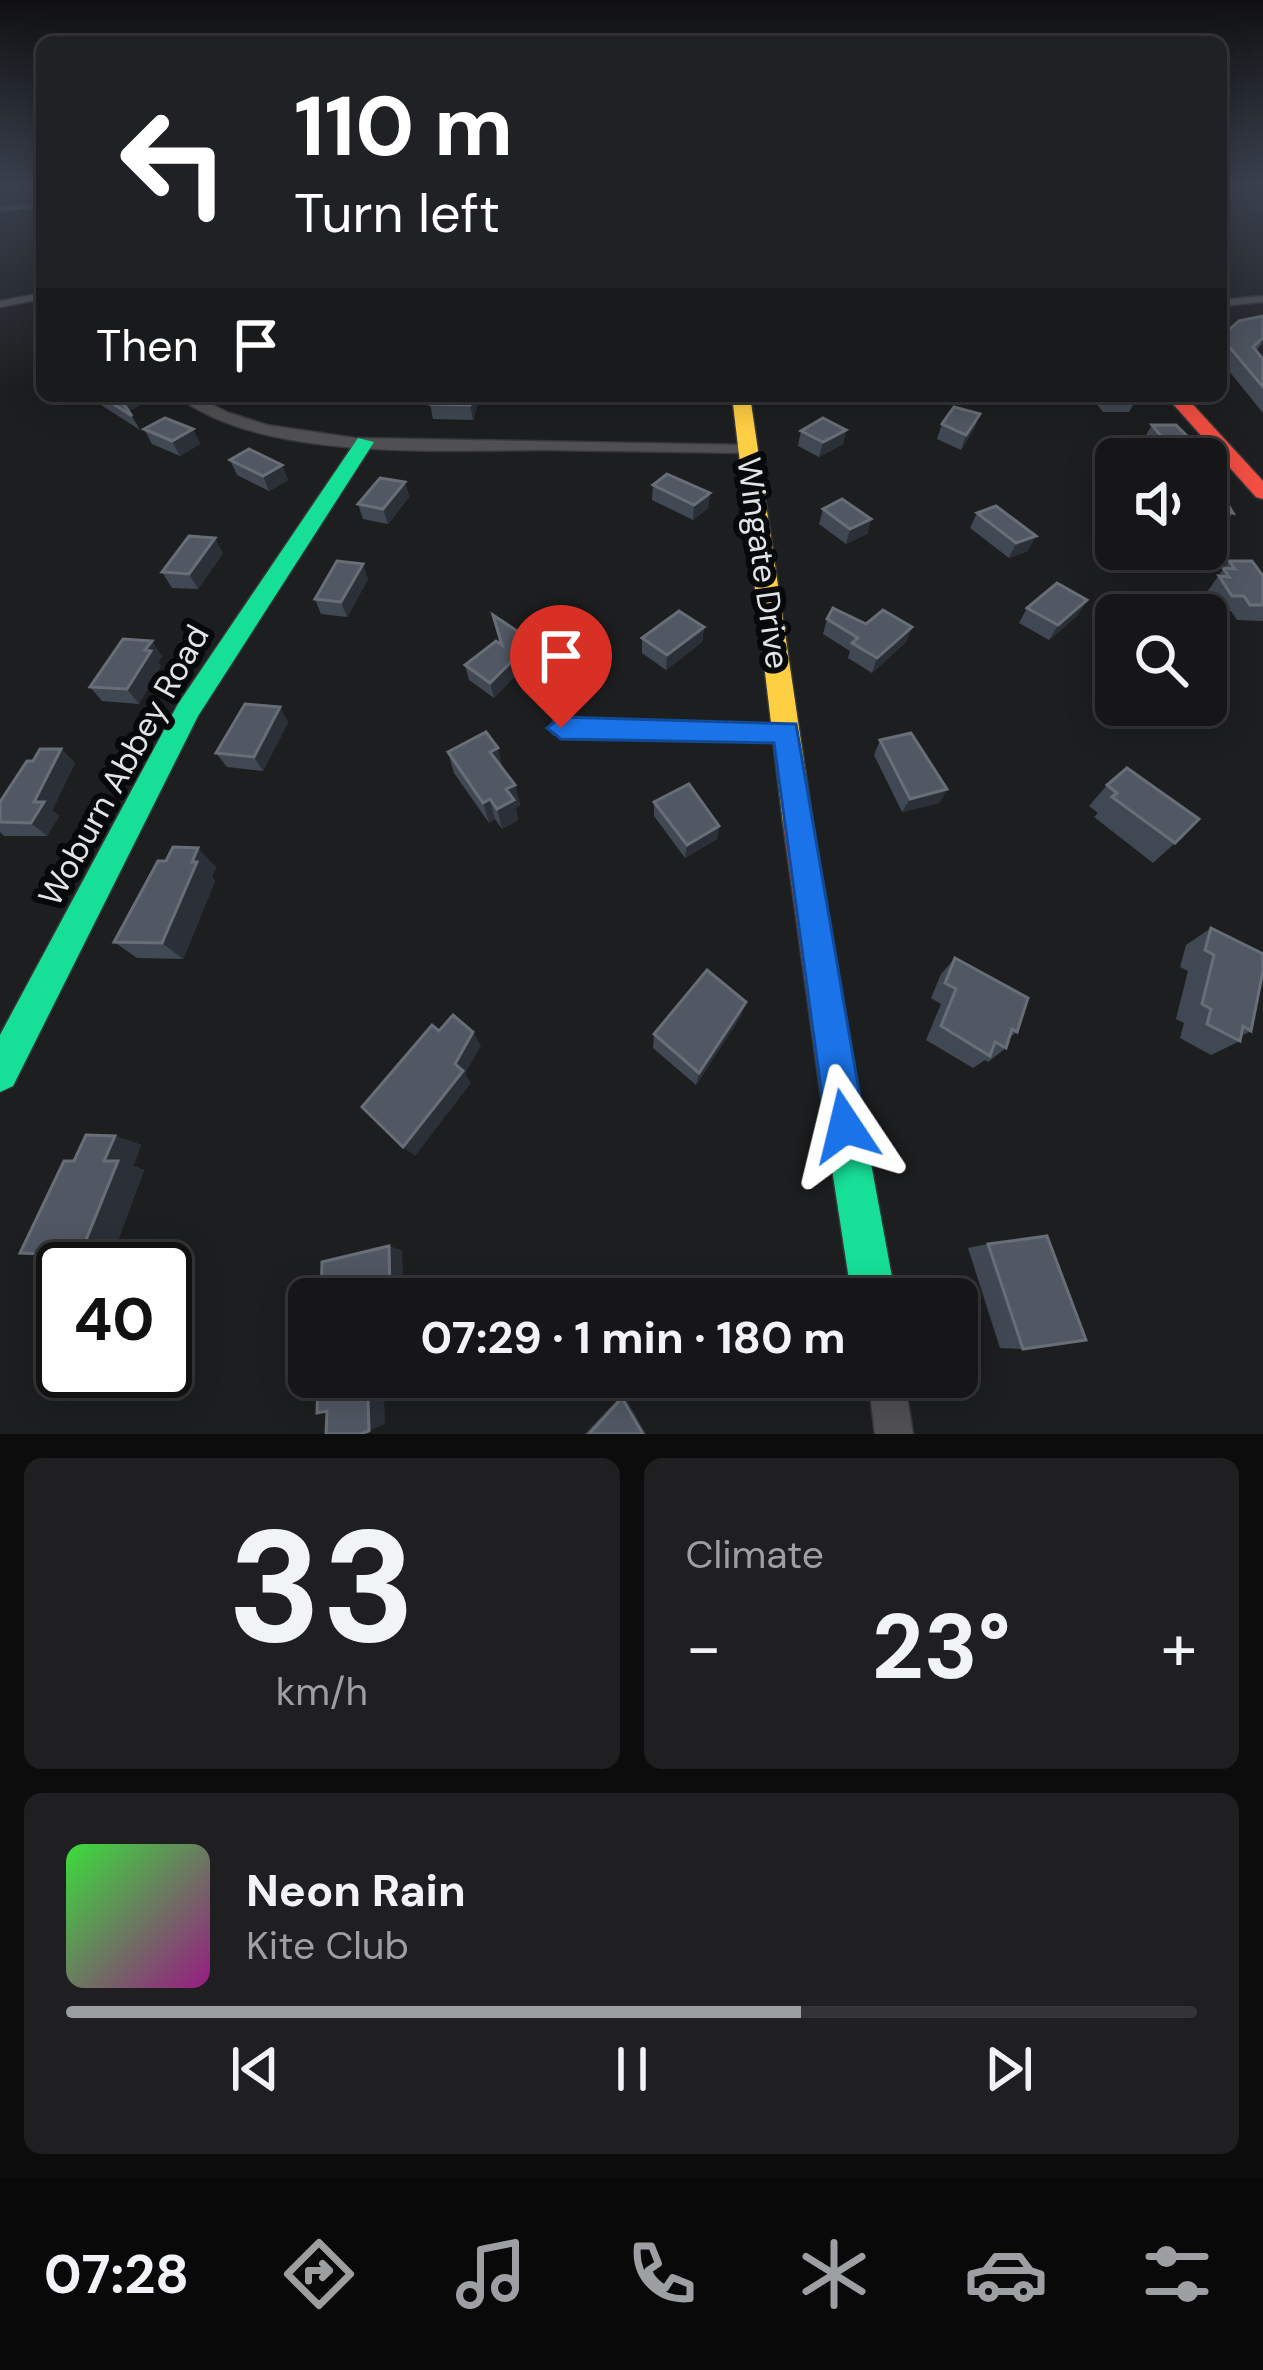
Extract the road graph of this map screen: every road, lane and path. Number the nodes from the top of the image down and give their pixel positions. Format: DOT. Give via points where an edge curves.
graph roads {
  1 [pos="36,297"];
  2 [pos="1263,299"];
  3 [pos="1227,302"];
  4 [pos="0,304"];
  5 [pos="198,402"];
  6 [pos="742,402"];
  7 [pos="1180,402"];
  8 [pos="365,442"];
  9 [pos="749,449"];
  10 [pos="1263,494"];
  11 [pos="561,728"];
  12 [pos="786,732"];
  13 [pos="0,1072"];
  14 [pos="870,1278"];
  15 [pos="889,1398"];
  16 [pos="893,1434"];
  1 -- 4 [label="street"];
  2 -- 3 [label="street"];
  5 -- 8 [label="street" via="273,428"];
  6 -- 9 [label="street, Wingate Drive"];
  7 -- 10 [label="street"];
  8 -- 9 [label="street"];
  8 -- 13 [label="street, Woburn Abbey Road" via="187,711"];
  9 -- 12 [label="street, Wingate Drive"];
  11 -- 12 [label="street"];
  12 -- 14 [label="street, Wingate Drive"];
  15 -- 16 [label="street"];
}
